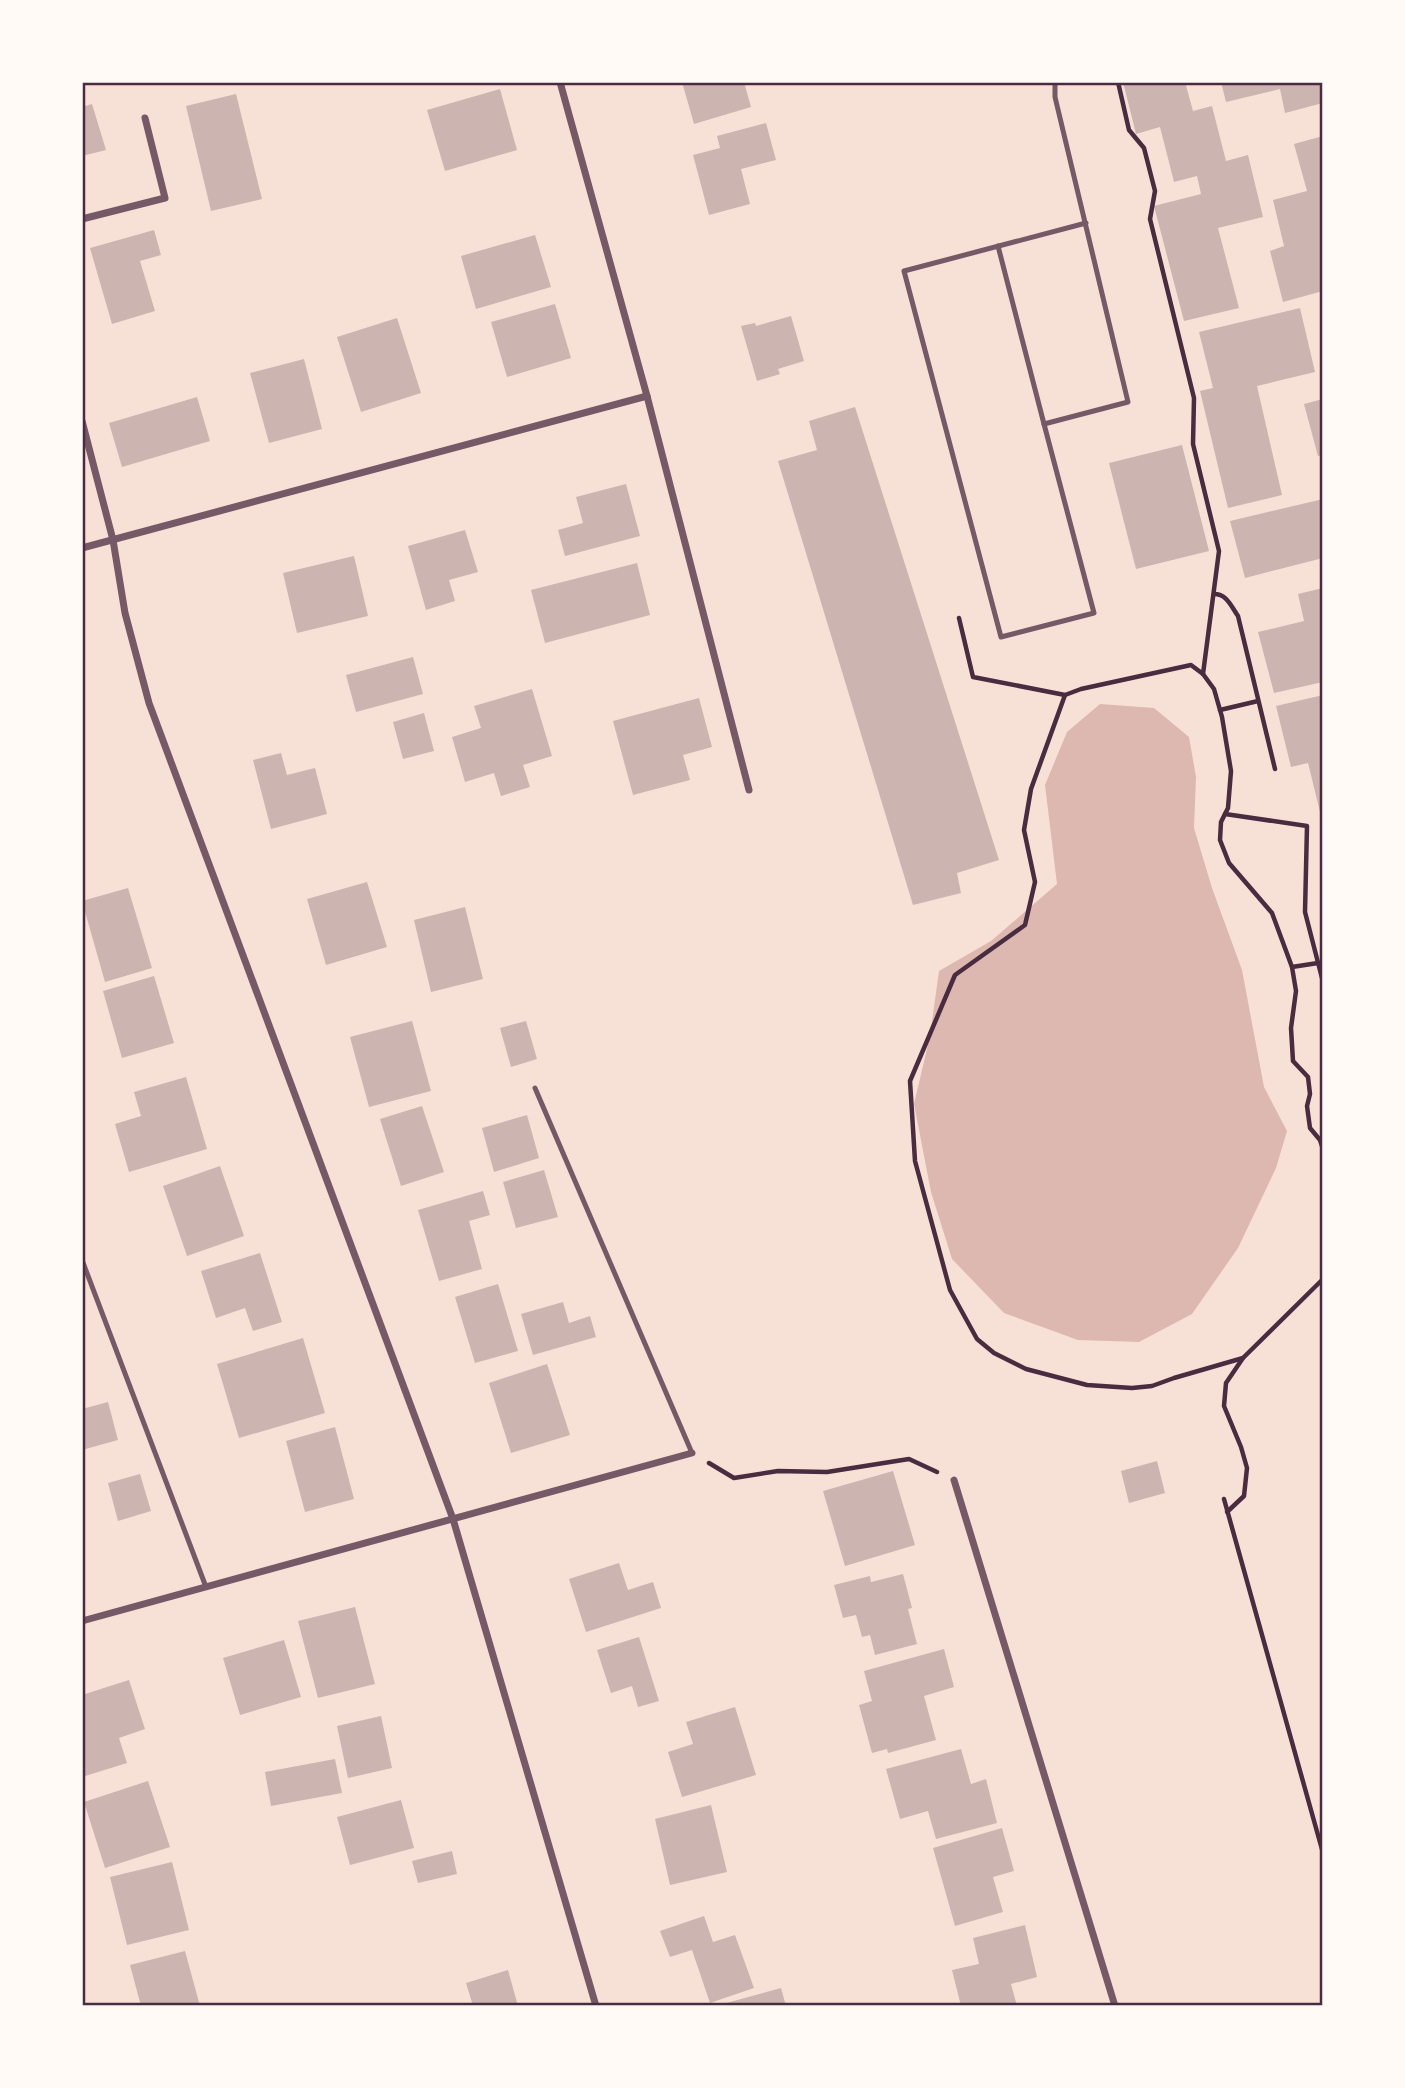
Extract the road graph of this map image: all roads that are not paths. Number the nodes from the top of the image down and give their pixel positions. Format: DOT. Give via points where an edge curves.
graph roads {
  1 [pos="560,82"];
  2 [pos="1055,82"];
  3 [pos="145,118"];
  4 [pos="82,219"];
  5 [pos="1086,223"];
  6 [pos="998,246"];
  7 [pos="647,397"];
  8 [pos="82,421"];
  9 [pos="1044,424"];
  10 [pos="113,540"];
  11 [pos="82,548"];
  12 [pos="749,790"];
  13 [pos="535,1088"];
  14 [pos="82,1259"];
  15 [pos="692,1453"];
  16 [pos="954,1480"];
  17 [pos="453,1519"];
  18 [pos="206,1587"];
  19 [pos="82,1621"];
  20 [pos="596,2006"];
  21 [pos="1115,2006"];
  1 -- 7 [label="street"];
  2 -- 5 [label="lane"];
  3 -- 4 [label="street" via="165,198"];
  5 -- 6 [label="lane"];
  5 -- 9 [label="lane" via="1128,402"];
  6 -- 9 [label="lane"];
  6 -- 9 [label="lane" via="904,271 1001,637 1094,613"];
  7 -- 10 [label="street"];
  7 -- 12 [label="street"];
  8 -- 10 [label="street"];
  10 -- 11 [label="street"];
  10 -- 17 [label="street" via="125,613 149,704"];
  13 -- 15 [label="lane"];
  14 -- 18 [label="lane"];
  15 -- 17 [label="street"];
  16 -- 21 [label="street"];
  17 -- 18 [label="street"];
  17 -- 20 [label="street"];
  18 -- 19 [label="street"];
}
